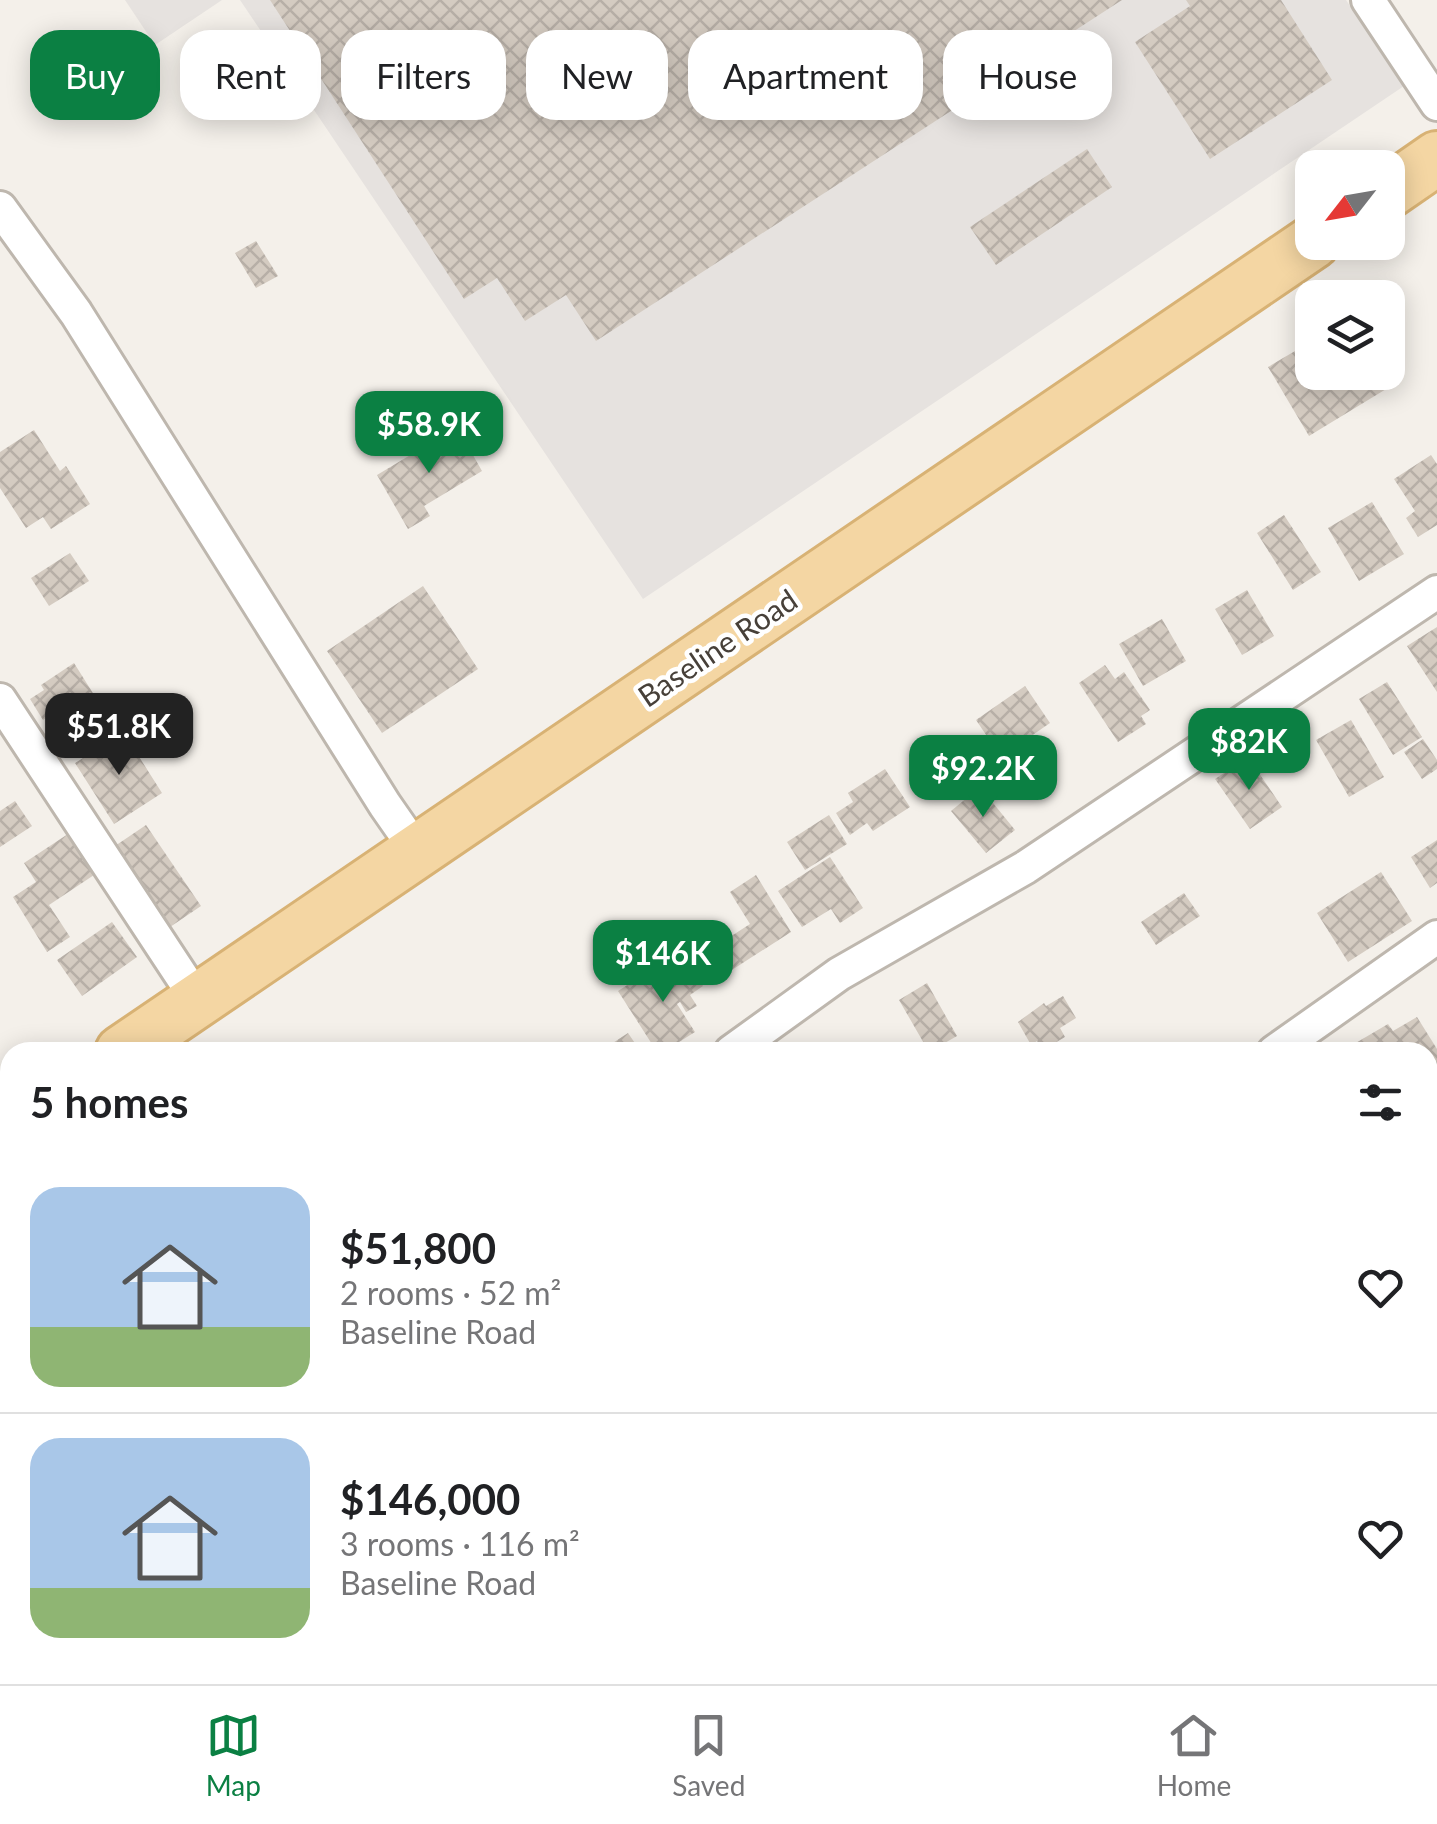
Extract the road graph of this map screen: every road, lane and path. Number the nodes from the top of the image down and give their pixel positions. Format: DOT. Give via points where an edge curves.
graph roads {
  1 [pos="1368,0"];
  2 [pos="1437,104"];
  3 [pos="1437,158"];
  4 [pos="1405,180"];
  5 [pos="0,208"];
  6 [pos="1295,254"];
  7 [pos="1437,592"];
  8 [pos="0,700"];
  9 [pos="418,851"];
  10 [pos="1437,937"];
  11 [pos="198,1000"];
  12 [pos="137,1042"];
  13 [pos="745,1042"];
  14 [pos="1288,1042"];
  1 -- 2 [label="street"];
  3 -- 4 [label="main road"];
  5 -- 9 [label="street" via="76,313"];
  6 -- 9 [label="main road, Baseline Road"];
  7 -- 13 [label="street" via="1026,867 839,974"];
  8 -- 11 [label="street"];
  9 -- 11 [label="main road, Baseline Road"];
  10 -- 14 [label="street"];
  11 -- 12 [label="main road, Baseline Road"];
}
